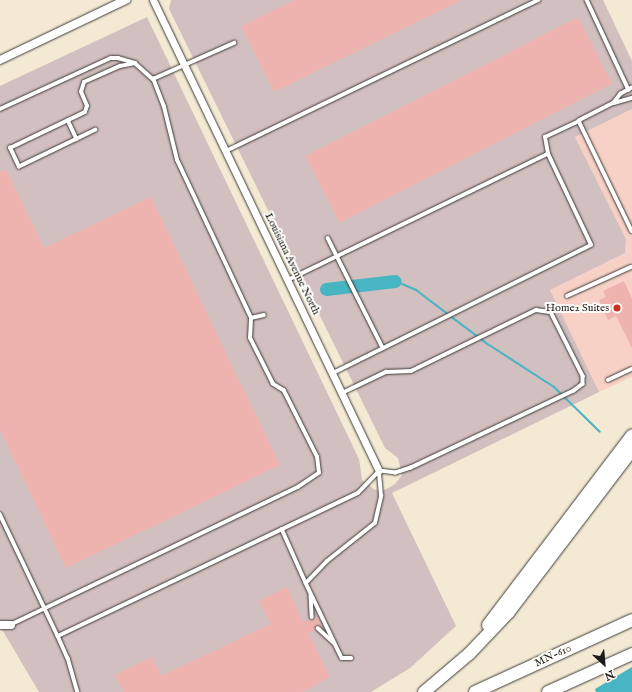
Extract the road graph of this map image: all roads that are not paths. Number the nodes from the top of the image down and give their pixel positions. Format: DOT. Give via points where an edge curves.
graph roads {
  1 [pos="126,0"];
  2 [pos="154,0"];
  3 [pos="538,0"];
  4 [pos="587,0"];
  5 [pos="234,43"];
  6 [pos="0,60"];
  7 [pos="135,63"];
  8 [pos="185,66"];
  9 [pos="153,79"];
  10 [pos="631,89"];
  11 [pos="632,98"];
  12 [pos="614,103"];
  13 [pos="0,109"];
  14 [pos="68,120"];
  15 [pos="579,120"];
  16 [pos="96,130"];
  17 [pos="77,139"];
  18 [pos="226,151"];
  19 [pos="548,154"];
  20 [pos="632,231"];
  21 [pos="328,238"];
  22 [pos="338,256"];
  23 [pos="632,266"];
  24 [pos="288,280"];
  25 [pos="567,296"];
  26 [pos="264,315"];
  27 [pos="251,318"];
  28 [pos="383,348"];
  29 [pos="632,369"];
  30 [pos="333,373"];
  31 [pos="608,380"];
  32 [pos="342,393"];
  33 [pos="632,435"];
  34 [pos="632,450"];
  35 [pos="380,471"];
  36 [pos="0,514"];
  37 [pos="282,529"];
  38 [pos="306,583"];
  39 [pos="311,594"];
  40 [pos="44,608"];
  41 [pos="312,617"];
  42 [pos="632,620"];
  43 [pos="0,625"];
  44 [pos="11,625"];
  45 [pos="318,628"];
  46 [pos="0,630"];
  47 [pos="58,636"];
  48 [pos="334,642"];
  49 [pos="632,654"];
  50 [pos="351,658"];
  51 [pos="454,665"];
  52 [pos="78,692"];
  53 [pos="424,692"];
  54 [pos="475,692"];
  55 [pos="548,692"];
  1 -- 6 [label="street"];
  2 -- 8 [label="street, Louisiana Avenue North"];
  3 -- 18 [label="lane"];
  4 -- 10 [label="lane"];
  5 -- 8 [label="lane"];
  7 -- 9 [label="lane"];
  7 -- 13 [label="lane" via="118,58 99,62"];
  7 -- 14 [label="lane" via="120,66 84,82 81,92 87,109"];
  8 -- 9 [label="lane"];
  8 -- 18 [label="street, Louisiana Avenue North"];
  9 -- 27 [label="lane" via="164,107 175,156"];
  10 -- 12 [label="lane" via="621,94"];
  11 -- 12 [label="lane"];
  12 -- 15 [label="lane"];
  14 -- 17 [label="lane"];
  14 -- 17 [label="lane" via="10,148 19,167"];
  15 -- 19 [label="lane" via="545,137"];
  15 -- 20 [label="lane"];
  16 -- 17 [label="lane"];
  18 -- 24 [label="street, Louisiana Avenue North"];
  19 -- 22 [label="lane"];
  19 -- 28 [label="lane" via="592,245"];
  21 -- 22 [label="lane"];
  22 -- 24 [label="lane"];
  22 -- 28 [label="lane"];
  23 -- 25 [label="lane"];
  24 -- 30 [label="street, Louisiana Avenue North"];
  26 -- 27 [label="lane"];
  27 -- 40 [label="lane" via="250,338 273,384 284,391 317,457 319,473 298,488"];
  28 -- 30 [label="lane"];
  29 -- 31 [label="lane"];
  30 -- 32 [label="street, Louisiana Avenue North"];
  32 -- 35 [label="street, Louisiana Avenue North"];
  32 -- 35 [label="lane" via="386,372 411,371 536,310 551,312 583,376 583,384 574,391 418,465 396,473"];
  33 -- 51 [label="highway" via="494,617"];
  34 -- 51 [label="highway" via="508,613 478,645"];
  35 -- 37 [label="lane" via="358,493"];
  35 -- 38 [label="lane" via="381,496 375,523 327,561"];
  36 -- 40 [label="lane"];
  37 -- 38 [label="lane"];
  37 -- 47 [label="lane"];
  38 -- 39 [label="lane"];
  39 -- 41 [label="lane"];
  39 -- 48 [label="lane"];
  40 -- 44 [label="lane"];
  40 -- 47 [label="lane"];
  42 -- 54 [label="highway, MN-610"];
  43 -- 44 [label="street"];
  44 -- 46 [label="lane"];
  45 -- 48 [label="lane"];
  47 -- 52 [label="lane" via="68,658"];
  48 -- 50 [label="lane" via="342,658"];
  49 -- 55 [label="highway"];
  51 -- 53 [label="highway"];
}
